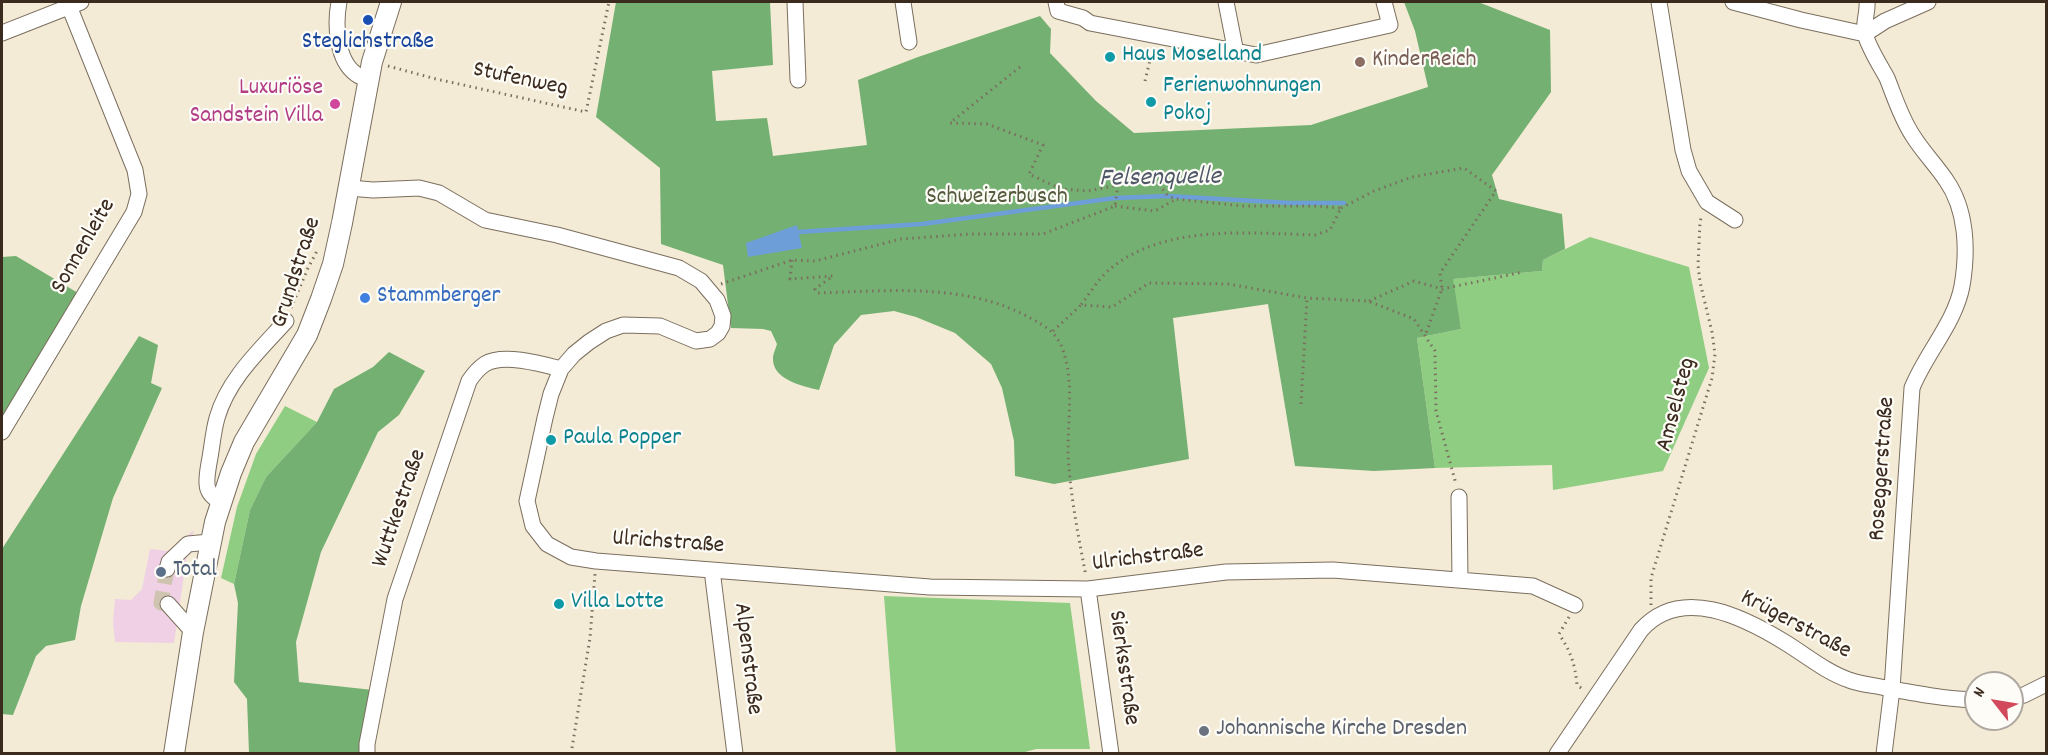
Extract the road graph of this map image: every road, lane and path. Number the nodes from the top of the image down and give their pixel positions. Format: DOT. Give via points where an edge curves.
graph roads {
  1 [pos="339,2"];
  2 [pos="391,2"];
  3 [pos="609,2"];
  4 [pos="795,2"];
  5 [pos="903,2"];
  6 [pos="1056,2"];
  7 [pos="1226,2"];
  8 [pos="1384,2"];
  9 [pos="1659,2"];
  10 [pos="1733,2"];
  11 [pos="1867,2"];
  12 [pos="1928,2"];
  13 [pos="75,4"];
  14 [pos="2,33"];
  15 [pos="1865,34"];
  16 [pos="1155,36"];
  17 [pos="909,42"];
  18 [pos="1236,52"];
  19 [pos="1020,68"];
  20 [pos="371,71"];
  21 [pos="798,80"];
  22 [pos="1145,81"];
  23 [pos="1118,185"];
  24 [pos="349,188"];
  25 [pos="1176,200"];
  26 [pos="1707,202"];
  27 [pos="1115,206"];
  28 [pos="1341,208"];
  29 [pos="1735,220"];
  30 [pos="322,243"];
  31 [pos="792,260"];
  32 [pos="1523,272"];
  33 [pos="709,289"];
  34 [pos="1442,289"];
  35 [pos="1306,298"];
  36 [pos="1368,301"];
  37 [pos="1081,304"];
  38 [pos="286,321"];
  39 [pos="1053,331"];
  40 [pos="1425,336"];
  41 [pos="561,369"];
  42 [pos="1301,404"];
  43 [pos="2,432"];
  44 [pos="1460,497"];
  45 [pos="222,502"];
  46 [pos="210,542"];
  47 [pos="596,561"];
  48 [pos="167,569"];
  49 [pos="712,570"];
  50 [pos="1460,580"];
  51 [pos="1088,589"];
  52 [pos="168,604"];
  53 [pos="1575,605"];
  54 [pos="1651,618"];
  55 [pos="193,632"];
  56 [pos="1559,634"];
  57 [pos="2046,684"];
  58 [pos="1892,689"];
  59 [pos="2024,695"];
  60 [pos="1594,696"];
  61 [pos="1964,700"];
  62 [pos="174,753"];
  63 [pos="367,753"];
  64 [pos="571,753"];
  65 [pos="735,753"];
  66 [pos="1111,753"];
  67 [pos="1557,753"];
  68 [pos="1884,753"];
  1 -- 20 [label="street" via="340,47 345,63 356,74"];
  2 -- 20 [label="main road, Grundstraße"];
  3 -- 20 [label="path, Stufenweg" via="586,112 436,79"];
  4 -- 21 [label="street"];
  5 -- 17 [label="street"];
  6 -- 16 [label="street" via="1059,11 1090,24"];
  7 -- 18 [label="street"];
  8 -- 18 [label="street" via="1390,25 1256,55"];
  9 -- 26 [label="street" via="1683,150 1689,171"];
  10 -- 15 [label="street"];
  11 -- 15 [label="street, Roseggerstraße"];
  12 -- 15 [label="street"];
  13 -- 14 [label="street"];
  13 -- 43 [label="street, Sonnenleite" via="135,170 139,194 134,212"];
  15 -- 58 [label="street, Roseggerstraße" via="1899,112 1948,182 1965,234 1963,278 1954,309 1912,388"];
  16 -- 18 [label="street"];
  16 -- 22 [label="path"];
  19 -- 23 [label="path" via="950,123 987,124 1043,145 1029,174 1061,189"];
  20 -- 24 [label="main road, Grundstraße"];
  23 -- 25 [label="path" via="1137,176 1153,177"];
  23 -- 27 [label="path"];
  24 -- 33 [label="street, Ulrichstraße" via="419,188 439,193 485,220 679,268"];
  24 -- 45 [label="main road, Grundstraße" via="333,264 307,335 244,442"];
  25 -- 27 [label="path" via="1155,211"];
  25 -- 28 [label="path"];
  26 -- 29 [label="street"];
  26 -- 54 [label="path, Amselsteg" via="1700,222 1698,265 1713,332 1712,378 1651,578"];
  27 -- 31 [label="path" via="1043,234 901,239 815,261"];
  28 -- 34 [label="path" via="1412,177 1464,168 1496,191 1440,273"];
  28 -- 37 [label="path" via="1330,230 1315,235 1215,233 1150,245 1110,269"];
  30 -- 38 [label="path"];
  31 -- 33 [label="path"];
  31 -- 39 [label="path" via="790,279 832,276 816,291 964,295 1013,308"];
  32 -- 34 [label="path"];
  33 -- 41 [label="street, Ulrichstraße" via="723,316 718,333 710,339 696,341 660,326 623,325 589,342"];
  34 -- 36 [label="path" via="1414,282"];
  34 -- 40 [label="path"];
  35 -- 36 [label="path"];
  35 -- 37 [label="path" via="1228,284 1149,282 1112,307"];
  35 -- 42 [label="path"];
  36 -- 40 [label="path" via="1414,319"];
  37 -- 39 [label="path"];
  38 -- 45 [label="street, Grundstraße" via="238,374 217,417 207,489 212,498"];
  39 -- 51 [label="path" via="1062,347 1070,387 1069,466"];
  40 -- 44 [label="path" via="1435,351 1436,411"];
  41 -- 47 [label="street, Ulrichstraße" via="547,410 527,501 533,526 547,544 571,557"];
  41 -- 63 [label="street, Wuttkestraße" via="499,359 487,363 468,381 394,599"];
  44 -- 50 [label="street"];
  45 -- 46 [label="main road, Grundstraße"];
  46 -- 48 [label="street" via="188,544"];
  46 -- 55 [label="main road, Grundstraße"];
  47 -- 49 [label="street, Ulrichstraße"];
  47 -- 64 [label="path" via="590,638"];
  49 -- 51 [label="street, Ulrichstraße" via="930,588"];
  49 -- 65 [label="street, Alpenstraße"];
  50 -- 51 [label="street, Ulrichstraße" via="1333,570 1226,572"];
  50 -- 53 [label="street, Ulrichstraße" via="1533,586"];
  51 -- 66 [label="street, Sierksstraße"];
  52 -- 55 [label="street"];
  54 -- 58 [label="street, Krügerstraße" via="1672,609 1717,610 1741,619 1849,680"];
  54 -- 60 [label="street"];
  55 -- 62 [label="main road, Grundstraße"];
  56 -- 60 [label="path" via="1575,665 1577,685"];
  57 -- 59 [label="street"];
  58 -- 61 [label="street, Krügerstraße"];
  58 -- 68 [label="street, Roseggerstraße"];
  60 -- 67 [label="street"];
}
